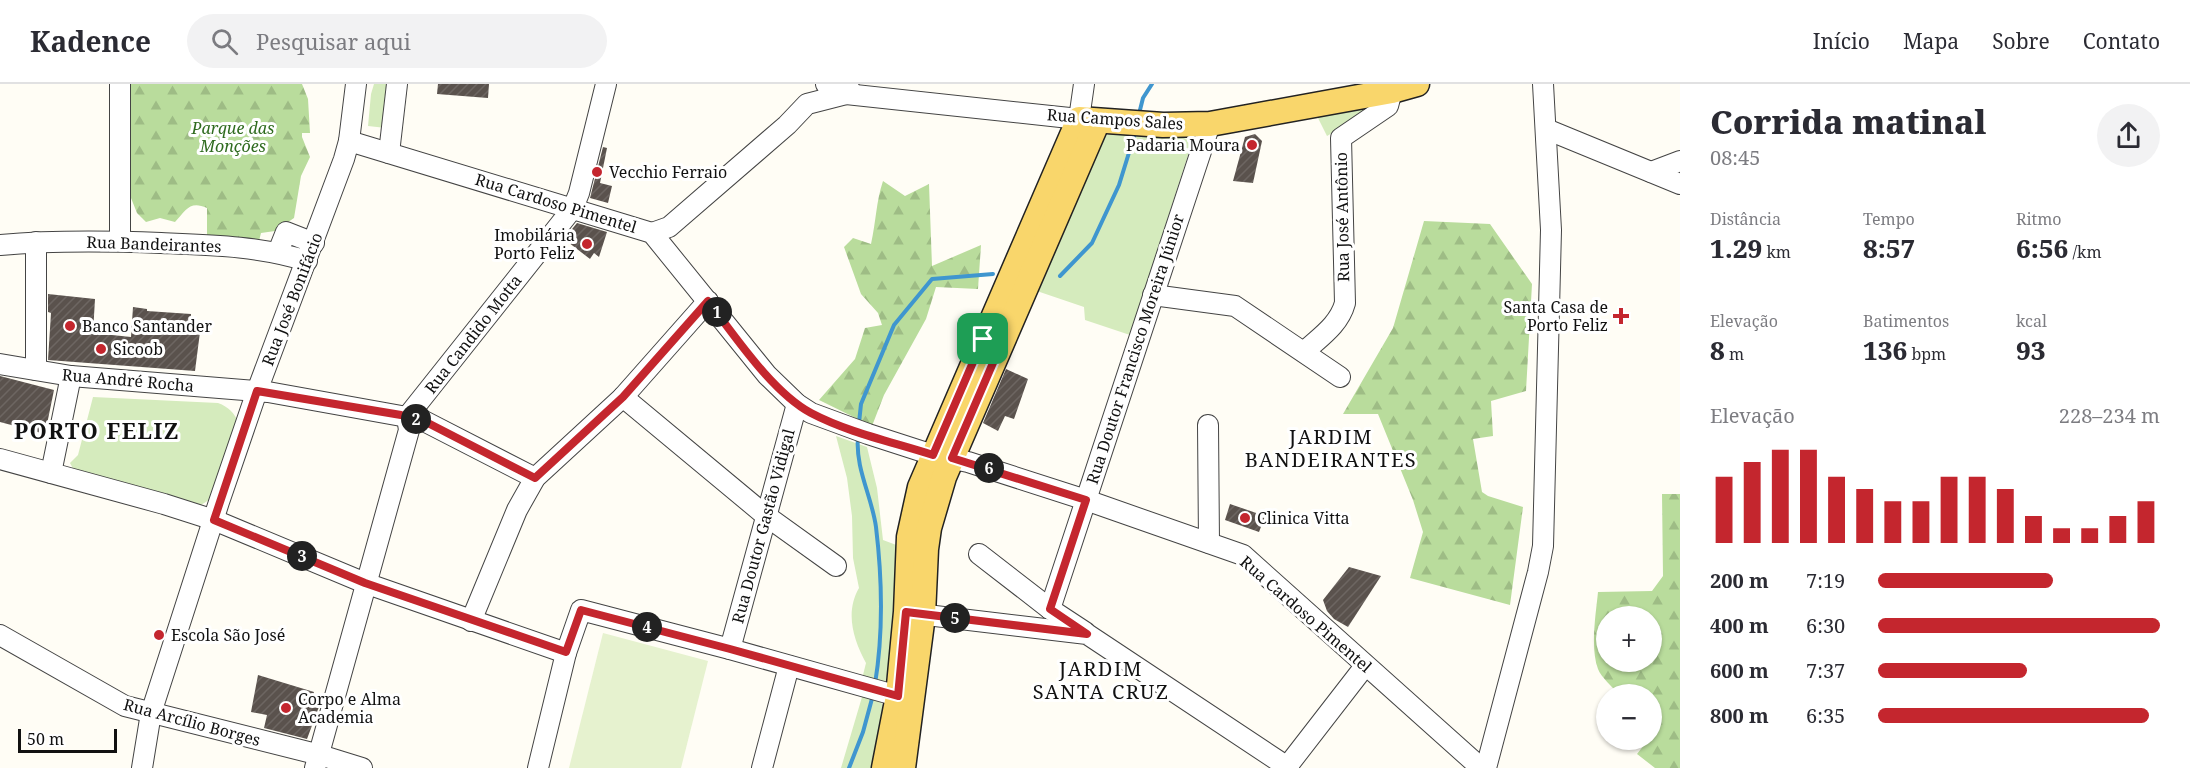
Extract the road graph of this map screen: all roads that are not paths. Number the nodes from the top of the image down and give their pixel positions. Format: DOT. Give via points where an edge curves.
graph roads {
  1 [pos="120,84"];
  2 [pos="356,84"];
  3 [pos="397,84"];
  4 [pos="606,84"];
  5 [pos="826,84"];
  6 [pos="1084,84"];
  7 [pos="1417,84"];
  8 [pos="1543,84"];
  9 [pos="852,89"];
  10 [pos="1392,91"];
  11 [pos="1089,120"];
  12 [pos="1210,124"];
  13 [pos="1546,129"];
  14 [pos="349,141"];
  15 [pos="389,153"];
  16 [pos="1680,161"];
  17 [pos="1652,172"];
  18 [pos="1680,184"];
  19 [pos="573,208"];
  20 [pos="651,233"];
  21 [pos="120,241"];
  22 [pos="36,242"];
  23 [pos="0,245"];
  24 [pos="311,252"];
  25 [pos="1024,269"];
  26 [pos="1153,295"];
  27 [pos="708,301"];
  28 [pos="991,344"];
  29 [pos="1304,352"];
  30 [pos="0,364"];
  31 [pos="36,370"];
  32 [pos="71,376"];
  33 [pos="1340,377"];
  34 [pos="257,391"];
  35 [pos="623,397"];
  36 [pos="797,404"];
  37 [pos="407,417"];
  38 [pos="1208,425"];
  39 [pos="943,456"];
  40 [pos="0,459"];
  41 [pos="51,473"];
  42 [pos="535,478"];
  43 [pos="1086,500"];
  44 [pos="765,515"];
  45 [pos="214,520"];
  46 [pos="1209,543"];
  47 [pos="979,554"];
  48 [pos="836,566"];
  49 [pos="365,583"];
  50 [pos="1050,609"];
  51 [pos="915,614"];
  52 [pos="471,621"];
  53 [pos="0,634"];
  54 [pos="1087,634"];
  55 [pos="730,649"];
  56 [pos="566,652"];
  57 [pos="789,666"];
  58 [pos="1365,666"];
  59 [pos="898,696"];
  60 [pos="151,713"];
  61 [pos="317,762"];
  62 [pos="142,768"];
  63 [pos="362,768"];
  64 [pos="538,768"];
  65 [pos="762,768"];
  66 [pos="884,768"];
  67 [pos="904,768"];
  68 [pos="1287,768"];
  69 [pos="1481,768"];
  70 [pos="1486,768"];
  1 -- 21 [label="street"];
  2 -- 14 [label="street, Rua José Bonifácio"];
  3 -- 15 [label="street"];
  4 -- 19 [label="street, Rua Candido Motta"];
  5 -- 9 [label="street"];
  6 -- 11 [label="street"];
  7 -- 10 [label="main road, Rua Campos Sales"];
  8 -- 13 [label="street"];
  9 -- 11 [label="street, Rua Campos Sales"];
  9 -- 20 [label="street" via="807,104 788,126 669,227"];
  10 -- 12 [label="main road, Rua Campos Sales"];
  10 -- 29 [label="street, Rua José Antônio" via="1388,106 1341,138 1345,303 1334,325"];
  11 -- 12 [label="main road, Rua Campos Sales"];
  11 -- 25 [label="main road"];
  11 -- 25 [label="main road" via="1042,251"];
  12 -- 26 [label="street, Rua Doutor Francisco Moreira Júnior"];
  13 -- 17 [label="street"];
  13 -- 70 [label="street" via="1551,230 1542,546"];
  14 -- 15 [label="street, Rua Cardoso Pimentel"];
  14 -- 24 [label="street, Rua José Bonifácio"];
  15 -- 19 [label="street, Rua Cardoso Pimentel"];
  16 -- 17 [label="street"];
  17 -- 18 [label="street"];
  19 -- 20 [label="street, Rua Cardoso Pimentel"];
  19 -- 37 [label="street, Rua Candido Motta"];
  20 -- 27 [label="street, Rua Cardoso Pimentel"];
  21 -- 22 [label="street, Rua Bandeirantes"];
  21 -- 24 [label="street, Rua Bandeirantes"];
  22 -- 23 [label="street, Rua Bandeirantes"];
  22 -- 31 [label="street"];
  24 -- 34 [label="street, Rua José Bonifácio"];
  25 -- 28 [label="main road"];
  25 -- 28 [label="main road" via="1005,288"];
  26 -- 29 [label="street" via="1235,306"];
  26 -- 43 [label="street, Rua Doutor Francisco Moreira Júnior"];
  27 -- 35 [label="street"];
  27 -- 36 [label="street, Rua Cardoso Pimentel" via="766,375"];
  28 -- 39 [label="main road"];
  29 -- 33 [label="street"];
  30 -- 31 [label="street, Rua André Rocha"];
  31 -- 32 [label="street, Rua André Rocha"];
  32 -- 34 [label="street, Rua André Rocha"];
  32 -- 41 [label="street"];
  34 -- 37 [label="street, Rua André Rocha"];
  34 -- 45 [label="street, Rua José Bonifácio"];
  35 -- 42 [label="street"];
  35 -- 44 [label="street"];
  36 -- 39 [label="street, Rua Cardoso Pimentel" via="840,425"];
  36 -- 44 [label="street, Rua Doutor Gastão Vidigal"];
  37 -- 42 [label="street, Rua André Rocha" via="424,421"];
  37 -- 49 [label="street" via="408,430"];
  38 -- 46 [label="street"];
  39 -- 43 [label="street, Rua Cardoso Pimentel"];
  39 -- 51 [label="main road" via="944,477 929,528"];
  40 -- 41 [label="street"];
  41 -- 45 [label="street"];
  42 -- 52 [label="street" via="517,510"];
  43 -- 46 [label="street, Rua Cardoso Pimentel"];
  43 -- 50 [label="street, Rua Doutor Francisco Moreira Júnior"];
  44 -- 48 [label="street"];
  44 -- 55 [label="street, Rua Doutor Gastão Vidigal"];
  45 -- 49 [label="street"];
  45 -- 60 [label="street, Rua José Bonifácio"];
  46 -- 58 [label="street, Rua Cardoso Pimentel" via="1243,555"];
  47 -- 50 [label="street"];
  49 -- 52 [label="street"];
  49 -- 61 [label="street"];
  50 -- 54 [label="street"];
  51 -- 54 [label="street"];
  51 -- 59 [label="main road"];
  52 -- 56 [label="street"];
  53 -- 60 [label="street, Rua Arcílio Borges" via="125,706"];
  54 -- 68 [label="street"];
  55 -- 56 [label="street" via="581,610"];
  55 -- 57 [label="street"];
  56 -- 64 [label="street"];
  57 -- 59 [label="street"];
  57 -- 65 [label="street"];
  58 -- 68 [label="street"];
  58 -- 69 [label="street, Rua Cardoso Pimentel"];
  59 -- 66 [label="main road"];
  59 -- 67 [label="main road"];
  60 -- 61 [label="street, Rua Arcílio Borges"];
  60 -- 62 [label="street, Rua José Bonifácio"];
  61 -- 63 [label="street, Rua Arcílio Borges"];
}
